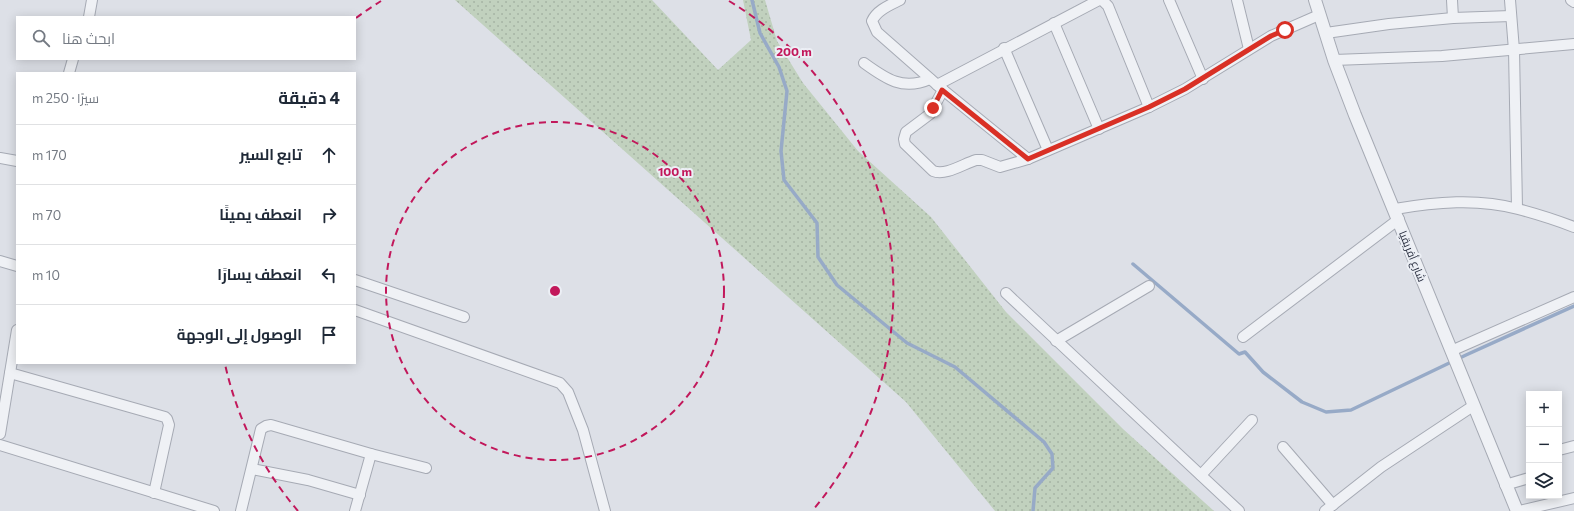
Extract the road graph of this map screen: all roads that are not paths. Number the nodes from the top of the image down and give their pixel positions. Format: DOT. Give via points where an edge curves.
graph roads {
  1 [pos="92,0"];
  2 [pos="900,0"];
  3 [pos="1098,0"];
  4 [pos="1102,0"];
  5 [pos="1170,0"];
  6 [pos="1238,0"];
  7 [pos="1315,0"];
  8 [pos="1452,0"];
  9 [pos="1510,0"];
  10 [pos="1571,0"];
  11 [pos="1574,2"];
  12 [pos="1319,15"];
  13 [pos="89,16"];
  14 [pos="1511,16"];
  15 [pos="1454,18"];
  16 [pos="1054,23"];
  17 [pos="1326,33"];
  18 [pos="1574,44"];
  19 [pos="1004,48"];
  20 [pos="1249,49"];
  21 [pos="1514,50"];
  22 [pos="73,60"];
  23 [pos="1334,60"];
  24 [pos="864,63"];
  25 [pos="69,72"];
  26 [pos="1203,78"];
  27 [pos="938,87"];
  28 [pos="1149,107"];
  29 [pos="1099,128"];
  30 [pos="1048,150"];
  31 [pos="0,158"];
  32 [pos="1028,159"];
  33 [pos="16,161"];
  34 [pos="1517,208"];
  35 [pos="1397,214"];
  36 [pos="1574,227"];
  37 [pos="0,261"];
  38 [pos="16,266"];
  39 [pos="356,280"];
  40 [pos="1149,286"];
  41 [pos="1006,293"];
  42 [pos="1574,297"];
  43 [pos="356,310"];
  44 [pos="464,317"];
  45 [pos="16,336"];
  46 [pos="1243,337"];
  47 [pos="1056,341"];
  48 [pos="1451,351"];
  49 [pos="10,373"];
  50 [pos="1473,406"];
  51 [pos="1252,420"];
  52 [pos="0,434"];
  53 [pos="0,445"];
  54 [pos="1574,446"];
  55 [pos="1283,447"];
  56 [pos="1562,449"];
  57 [pos="371,454"];
  58 [pos="426,468"];
  59 [pos="252,469"];
  60 [pos="1201,475"];
  61 [pos="1526,479"];
  62 [pos="1505,485"];
  63 [pos="154,493"];
  64 [pos="360,495"];
  65 [pos="1574,498"];
  66 [pos="1329,508"];
  67 [pos="214,511"];
  68 [pos="241,511"];
  69 [pos="355,511"];
  70 [pos="605,511"];
  71 [pos="1239,511"];
  72 [pos="1518,511"];
  1 -- 13 [label="street"];
  2 -- 27 [label="street" via="879,12 872,21 874,26"];
  3 -- 16 [label="street"];
  4 -- 28 [label="street" via="1108,6"];
  5 -- 26 [label="street"];
  6 -- 20 [label="street"];
  7 -- 12 [label="street, شارع أفريقيا"];
  8 -- 15 [label="street"];
  9 -- 14 [label="street"];
  10 -- 11 [label="street"];
  12 -- 17 [label="street, شارع أفريقيا"];
  12 -- 20 [label="street" via="1271,36"];
  14 -- 15 [label="street"];
  14 -- 21 [label="street"];
  15 -- 17 [label="street"];
  16 -- 19 [label="street"];
  16 -- 29 [label="street"];
  17 -- 23 [label="street, شارع أفريقيا"];
  18 -- 21 [label="street"];
  19 -- 27 [label="street"];
  19 -- 30 [label="street"];
  20 -- 26 [label="street"];
  21 -- 23 [label="street"];
  21 -- 34 [label="street"];
  22 -- 25 [label="street"];
  23 -- 35 [label="street, شارع أفريقيا"];
  24 -- 27 [label="street" via="882,75 905,85"];
  26 -- 28 [label="street"];
  27 -- 32 [label="street"];
  27 -- 32 [label="street" via="933,108 925,118 906,132 904,139 905,144 933,171 944,172 976,160 1000,167"];
  28 -- 29 [label="street"];
  29 -- 30 [label="street"];
  30 -- 32 [label="street"];
  31 -- 33 [label="street"];
  34 -- 35 [label="street" via="1453,202 1415,206"];
  34 -- 36 [label="street"];
  35 -- 46 [label="street"];
  35 -- 48 [label="street, شارع أفريقيا"];
  37 -- 38 [label="street"];
  39 -- 44 [label="street"];
  40 -- 47 [label="street"];
  41 -- 47 [label="street"];
  42 -- 48 [label="street"];
  43 -- 70 [label="street" via="560,383 568,392 583,430"];
  45 -- 49 [label="street"];
  47 -- 60 [label="street"];
  48 -- 50 [label="street, شارع أفريقيا"];
  49 -- 52 [label="street"];
  49 -- 63 [label="street" via="165,417 169,425"];
  50 -- 62 [label="street, شارع أفريقيا"];
  50 -- 66 [label="street" via="1382,467"];
  51 -- 60 [label="street"];
  53 -- 63 [label="street"];
  54 -- 56 [label="street"];
  55 -- 66 [label="street"];
  57 -- 58 [label="street"];
  57 -- 59 [label="street" via="268,425 261,429"];
  57 -- 64 [label="street"];
  59 -- 64 [label="street" via="308,480"];
  59 -- 68 [label="street"];
  60 -- 71 [label="street"];
  61 -- 62 [label="street"];
  62 -- 72 [label="street, شارع أفريقيا"];
  63 -- 67 [label="street"];
  64 -- 69 [label="street"];
  65 -- 72 [label="street"];
}
